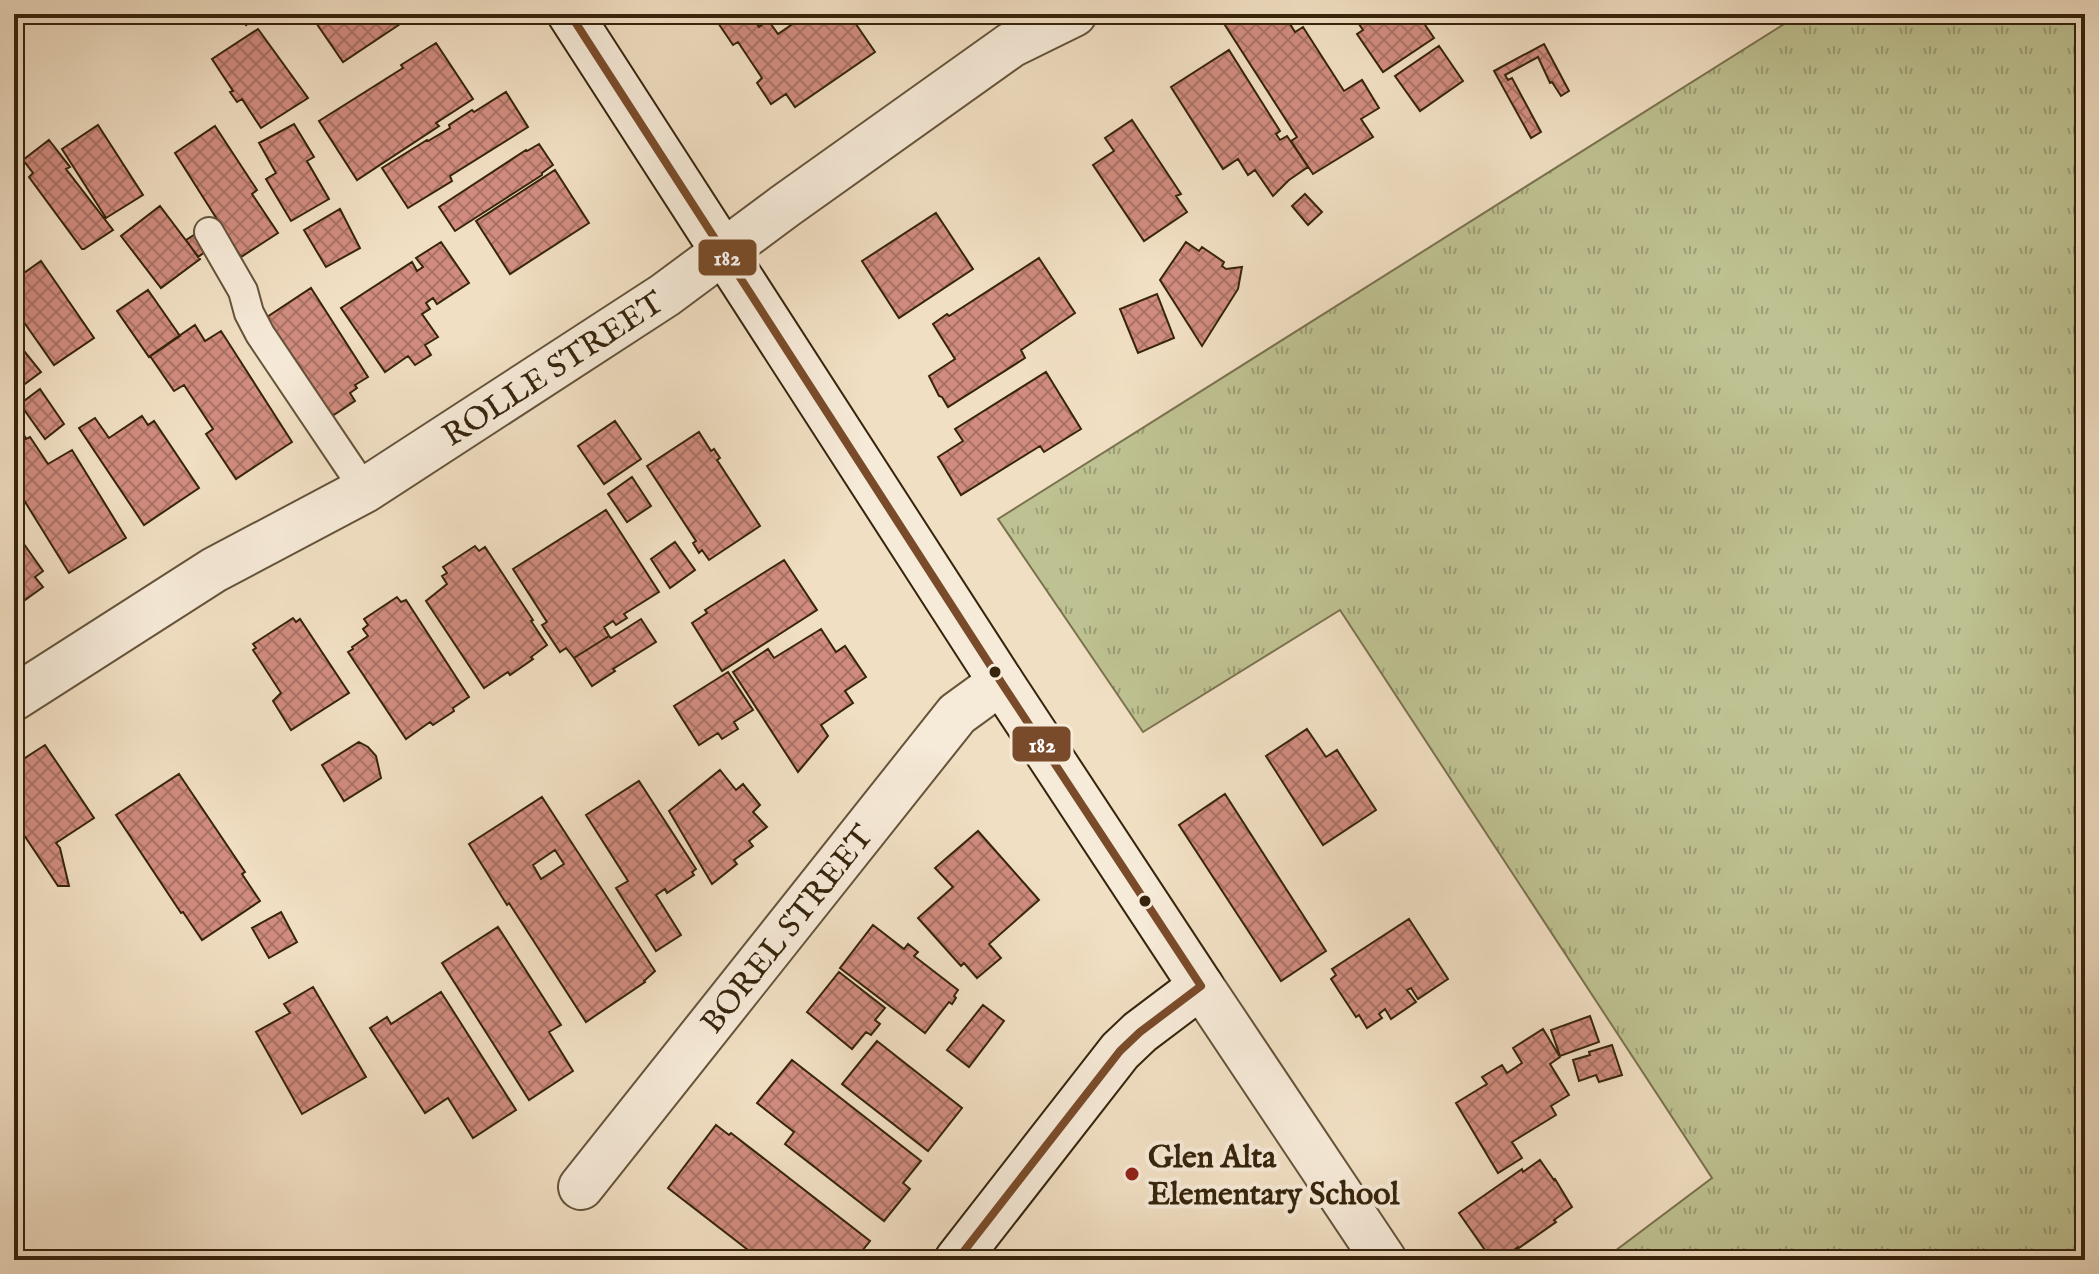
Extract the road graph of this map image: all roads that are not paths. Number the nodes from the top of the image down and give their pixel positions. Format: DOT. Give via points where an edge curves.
graph roads {
  1 [pos="570,14"];
  2 [pos="1074,14"];
  3 [pos="209,232"];
  4 [pos="723,252"];
  5 [pos="365,490"];
  6 [pos="1001,682"];
  7 [pos="14,698"];
  8 [pos="1201,986"];
  9 [pos="581,1187"];
  10 [pos="957,1260"];
  11 [pos="1384,1260"];
  1 -- 4 [label="street"];
  2 -- 4 [label="street, ROLLE STREET" via="1011,45"];
  3 -- 5 [label="lane" via="243,291 260,334"];
  4 -- 5 [label="street, ROLLE STREET"];
  4 -- 6 [label="street"];
  5 -- 7 [label="street, ROLLE STREET" via="214,570"];
  6 -- 8 [label="street"];
  6 -- 9 [label="street, BOREL STREET" via="957,714"];
  8 -- 10 [label="street" via="1120,1051"];
  8 -- 11 [label="street"];
}
